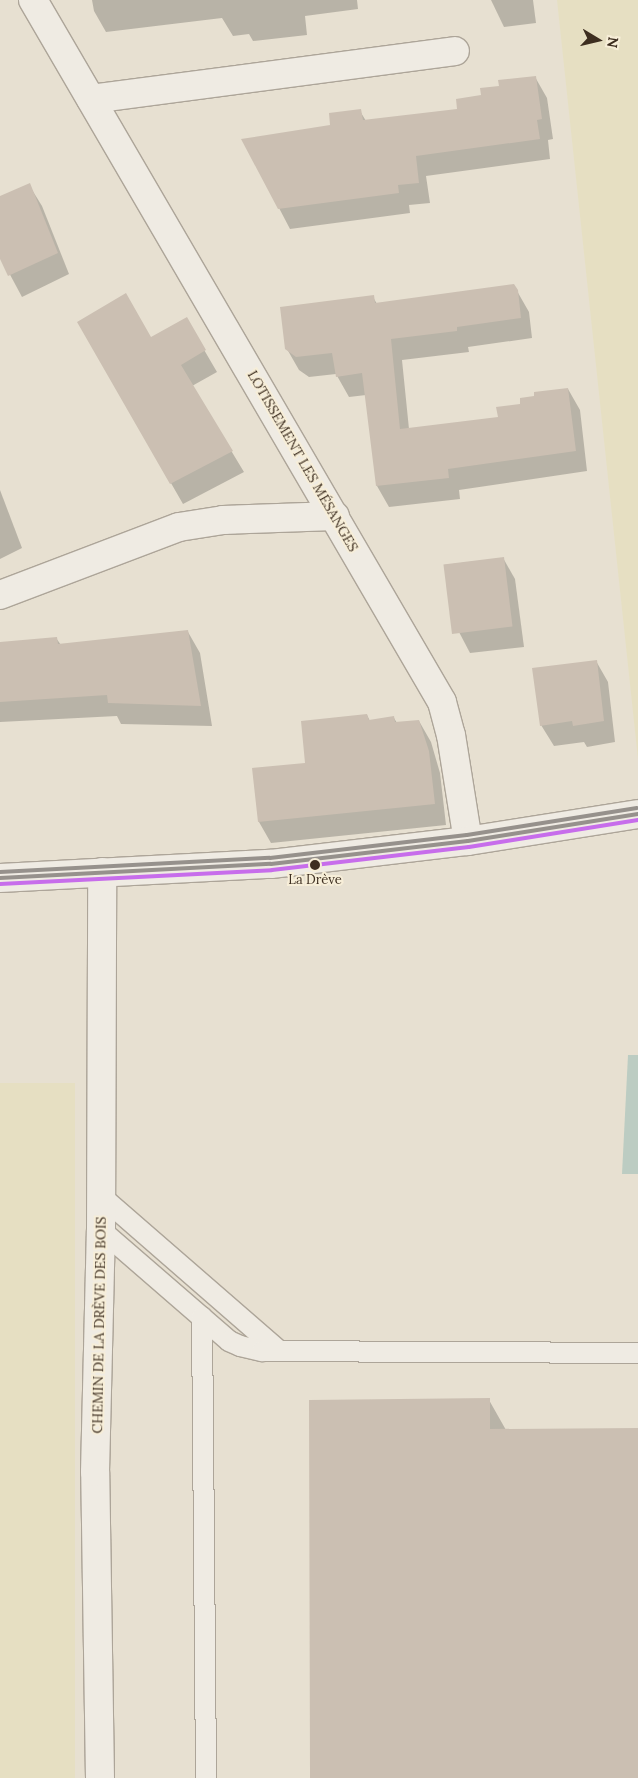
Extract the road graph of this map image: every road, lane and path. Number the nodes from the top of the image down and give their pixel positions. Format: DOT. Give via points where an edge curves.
graph roads {
  1 [pos="33,0"];
  2 [pos="455,51"];
  3 [pos="91,99"];
  4 [pos="335,516"];
  5 [pos="0,595"];
  6 [pos="638,814"];
  7 [pos="468,841"];
  8 [pos="102,872"];
  9 [pos="0,878"];
  10 [pos="101,1196"];
  11 [pos="102,1230"];
  12 [pos="202,1317"];
  13 [pos="279,1351"];
  14 [pos="638,1353"];
  15 [pos="100,1778"];
  16 [pos="206,1778"];
  1 -- 3 [label="street, LOTISSEMENT LES MÉSANGES"];
  2 -- 3 [label="street"];
  3 -- 4 [label="street, LOTISSEMENT LES MÉSANGES"];
  4 -- 5 [label="street" via="223,520 179,527"];
  4 -- 7 [label="street, LOTISSEMENT LES MÉSANGES" via="445,710"];
  6 -- 7 [label="street"];
  7 -- 8 [label="street" via="271,864"];
  8 -- 9 [label="street"];
  8 -- 10 [label="street, CHEMIN DE LA DRÈVE DES BOIS"];
  10 -- 11 [label="street, CHEMIN DE LA DRÈVE DES BOIS"];
  10 -- 13 [label="lane"];
  11 -- 12 [label="lane"];
  11 -- 15 [label="street, CHEMIN DE LA DRÈVE DES BOIS" via="95,1472"];
  12 -- 13 [label="lane" via="240,1346"];
  12 -- 16 [label="lane"];
  13 -- 14 [label="lane"];
}
